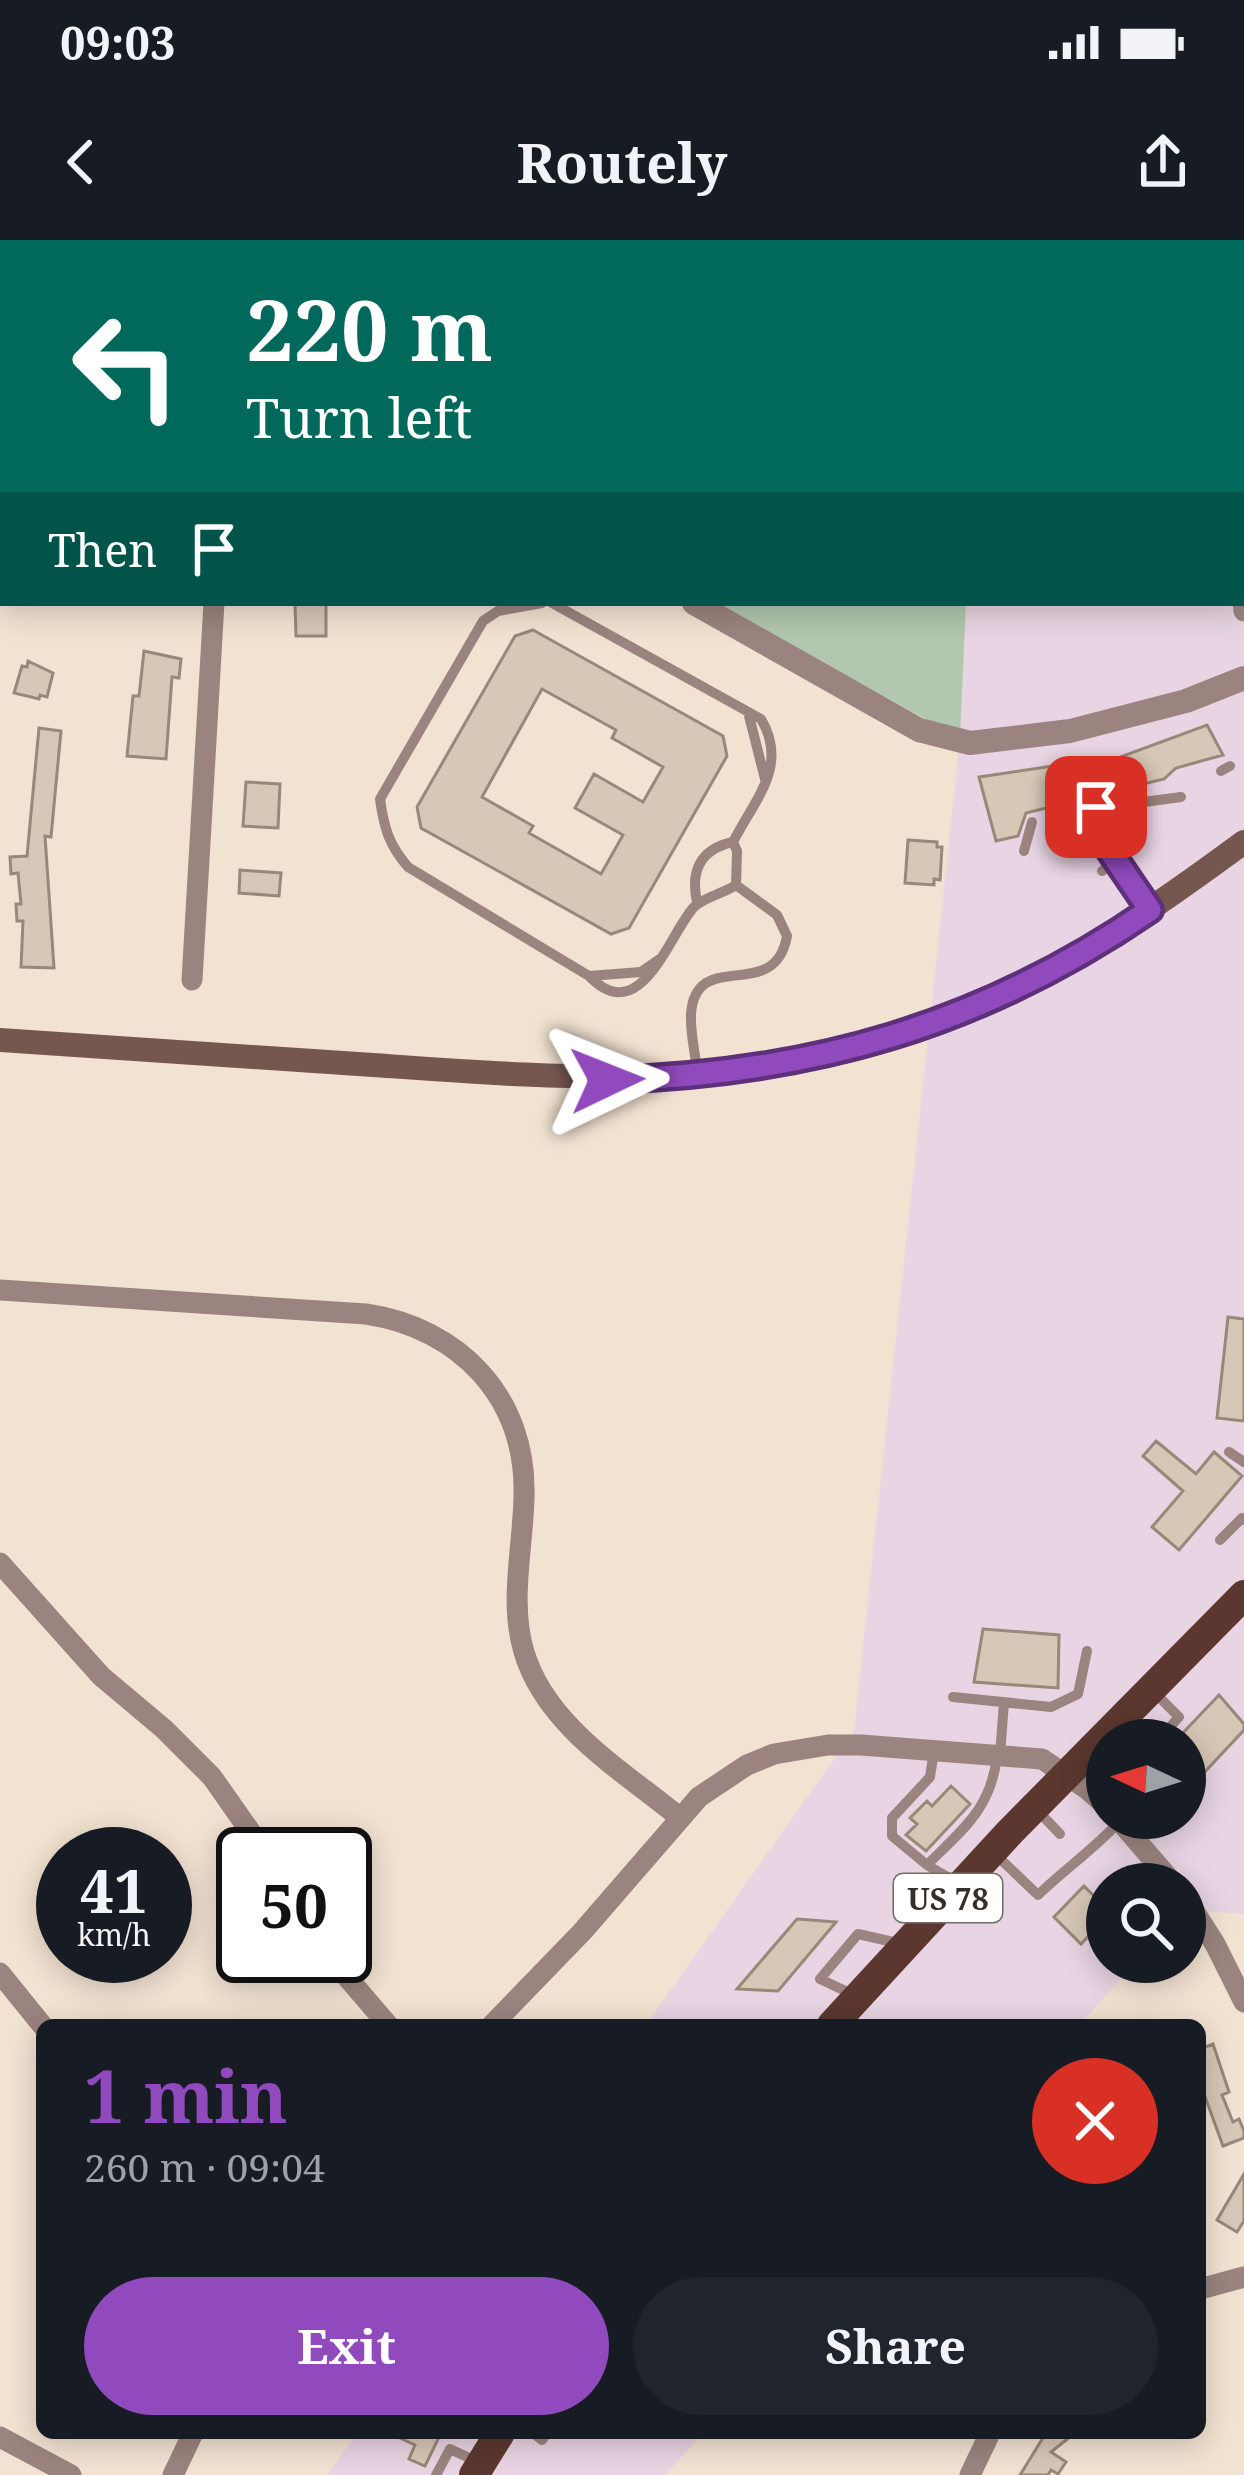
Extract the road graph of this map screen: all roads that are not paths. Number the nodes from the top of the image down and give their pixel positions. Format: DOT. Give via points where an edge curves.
graph roads {
  1 [pos="214,606"];
  2 [pos="526,606"];
  3 [pos="699,606"];
  4 [pos="573,607"];
  5 [pos="1242,685"];
  6 [pos="1180,797"];
  7 [pos="1032,822"];
  8 [pos="1128,840"];
  9 [pos="733,842"];
  10 [pos="1244,842"];
  11 [pos="1024,851"];
  12 [pos="1118,860"];
  13 [pos="1102,872"];
  14 [pos="736,885"];
  15 [pos="697,902"];
  16 [pos="1150,910"];
  17 [pos="191,980"];
  18 [pos="0,1040"];
  19 [pos="697,1074"];
  20 [pos="0,1290"];
  21 [pos="1229,1452"];
  22 [pos="1244,1462"];
  23 [pos="1244,1520"];
  24 [pos="1220,1540"];
  25 [pos="0,1563"];
  26 [pos="1244,1594"];
  27 [pos="1087,1652"];
  28 [pos="1150,1688"];
  29 [pos="953,1697"];
  30 [pos="1004,1702"];
  31 [pos="1177,1719"];
  32 [pos="934,1751"];
  33 [pos="999,1756"];
  34 [pos="1068,1774"];
  35 [pos="1086,1789"];
  36 [pos="1034,1808"];
  37 [pos="982,1809"];
  38 [pos="679,1817"];
  39 [pos="247,1827"];
  40 [pos="1060,1834"];
  41 [pos="1096,1839"];
  42 [pos="1136,1839"];
  43 [pos="1001,1842"];
  44 [pos="1072,1844"];
  45 [pos="1088,1856"];
  46 [pos="1156,1863"];
  47 [pos="927,1865"];
  48 [pos="961,1885"];
  49 [pos="1206,1930"];
  50 [pos="0,1973"];
  51 [pos="352,1983"];
  52 [pos="1244,2002"];
  53 [pos="37,2019"];
  54 [pos="383,2019"];
  55 [pos="498,2019"];
  56 [pos="837,2019"];
  57 [pos="1244,2277"];
  58 [pos="1206,2286"];
  59 [pos="0,2437"];
  60 [pos="190,2439"];
  61 [pos="496,2439"];
  62 [pos="987,2439"];
  63 [pos="477,2469"];
  64 [pos="71,2475"];
  65 [pos="172,2475"];
  66 [pos="436,2475"];
  67 [pos="970,2475"];
  1 -- 17 [label="street"];
  2 -- 15 [label="lane" via="483,621 380,799 392,849 408,867 600,987 640,985"];
  3 -- 5 [label="street" via="944,740 996,743 1070,731"];
  4 -- 9 [label="lane" via="760,719 774,764"];
  6 -- 12 [label="lane" via="1090,809"];
  7 -- 11 [label="lane"];
  8 -- 12 [label="lane"];
  9 -- 14 [label="lane"];
  9 -- 15 [label="lane" via="700,862"];
  10 -- 16 [label="main road"];
  12 -- 13 [label="lane"];
  12 -- 16 [label="lane"];
  14 -- 15 [label="lane"];
  14 -- 19 [label="lane" via="777,915 787,936 777,964 714,976 698,992 691,1012"];
  16 -- 19 [label="main road" via="1031,982 914,1032 794,1063"];
  18 -- 19 [label="main road" via="543,1077"];
  20 -- 38 [label="street" via="366,1314 451,1345 492,1386 518,1441 518,1621 536,1682 572,1728"];
  21 -- 22 [label="lane"];
  23 -- 24 [label="lane"];
  25 -- 39 [label="street" via="101,1676 212,1777"];
  26 -- 28 [label="main road, US 78"];
  27 -- 30 [label="lane" via="1078,1694 1051,1707"];
  28 -- 31 [label="lane"];
  28 -- 34 [label="main road, US 78"];
  29 -- 30 [label="lane"];
  30 -- 33 [label="lane"];
  32 -- 33 [label="street"];
  32 -- 38 [label="street" via="828,1745 774,1754 723,1779"];
  32 -- 47 [label="lane" via="930,1777 892,1818 892,1836"];
  33 -- 34 [label="street" via="1042,1759"];
  33 -- 37 [label="lane"];
  34 -- 35 [label="street"];
  34 -- 36 [label="main road, US 78"];
  36 -- 40 [label="lane"];
  36 -- 43 [label="main road, US 78"];
  37 -- 43 [label="lane"];
  37 -- 47 [label="lane"];
  38 -- 55 [label="street"];
  41 -- 45 [label="lane"];
  42 -- 46 [label="street"];
  43 -- 45 [label="lane" via="1038,1895"];
  43 -- 48 [label="main road, US 78"];
  44 -- 45 [label="lane"];
  47 -- 48 [label="lane"];
  48 -- 56 [label="main road, US 78"];
  49 -- 52 [label="street"];
  50 -- 53 [label="street"];
  51 -- 54 [label="street"];
  57 -- 58 [label="street"];
  59 -- 64 [label="street"];
  60 -- 65 [label="street"];
  61 -- 63 [label="main road"];
  62 -- 67 [label="street"];
  63 -- 66 [label="lane" via="450,2449"];
}
